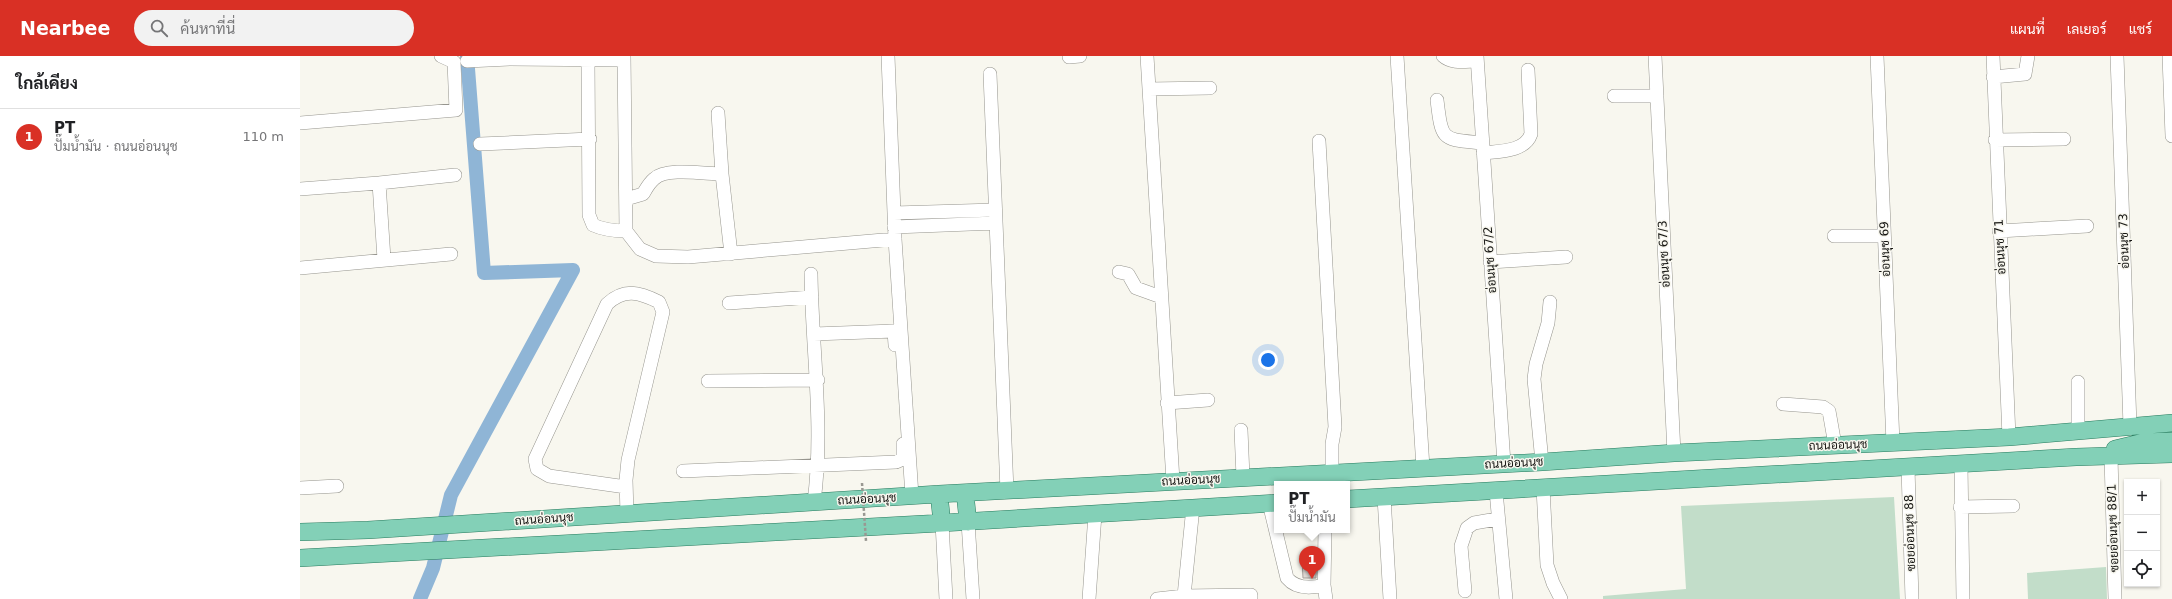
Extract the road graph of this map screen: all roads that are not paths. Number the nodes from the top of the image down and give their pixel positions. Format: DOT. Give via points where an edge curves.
graph roads {
  1 [pos="440,56"];
  2 [pos="888,56"];
  3 [pos="1147,56"];
  4 [pos="1396,56"];
  5 [pos="1443,56"];
  6 [pos="1655,56"];
  7 [pos="1877,56"];
  8 [pos="1993,56"];
  9 [pos="2028,56"];
  10 [pos="2117,56"];
  11 [pos="2169,56"];
  12 [pos="510,57"];
  13 [pos="624,58"];
  14 [pos="1477,59"];
  15 [pos="588,60"];
  16 [pos="467,61"];
  17 [pos="1528,70"];
  18 [pos="990,74"];
  19 [pos="1993,77"];
  20 [pos="1210,88"];
  21 [pos="1149,89"];
  22 [pos="1614,96"];
  23 [pos="1657,96"];
  24 [pos="1437,100"];
  25 [pos="718,113"];
  26 [pos="300,123"];
  27 [pos="2172,136"];
  28 [pos="590,139"];
  29 [pos="1995,140"];
  30 [pos="2064,140"];
  31 [pos="1319,141"];
  32 [pos="480,144"];
  33 [pos="1483,148"];
  34 [pos="722,174"];
  35 [pos="455,175"];
  36 [pos="379,183"];
  37 [pos="300,189"];
  38 [pos="626,199"];
  39 [pos="995,210"];
  40 [pos="894,213"];
  41 [pos="996,223"];
  42 [pos="2087,226"];
  43 [pos="626,231"];
  44 [pos="1999,232"];
  45 [pos="895,233"];
  46 [pos="1834,236"];
  47 [pos="1884,236"];
  48 [pos="451,254"];
  49 [pos="731,254"];
  50 [pos="1566,257"];
  51 [pos="384,260"];
  52 [pos="1490,262"];
  53 [pos="300,268"];
  54 [pos="1119,272"];
  55 [pos="811,274"];
  56 [pos="812,297"];
  57 [pos="1161,297"];
  58 [pos="729,302"];
  59 [pos="1550,302"];
  60 [pos="814,334"];
  61 [pos="818,380"];
  62 [pos="708,381"];
  63 [pos="2078,382"];
  64 [pos="1208,400"];
  65 [pos="1167,402"];
  66 [pos="1783,404"];
  67 [pos="2172,423"];
  68 [pos="2130,426"];
  69 [pos="1241,430"];
  70 [pos="2080,430"];
  71 [pos="2009,437"];
  72 [pos="2172,441"];
  73 [pos="2144,442"];
  74 [pos="1893,443"];
  75 [pos="1835,445"];
  76 [pos="1674,453"];
  77 [pos="2172,454"];
  78 [pos="2076,456"];
  79 [pos="2111,457"];
  80 [pos="1542,462"];
  81 [pos="819,464"];
  82 [pos="1504,464"];
  83 [pos="1961,465"];
  84 [pos="1423,468"];
  85 [pos="1908,468"];
  86 [pos="683,471"];
  87 [pos="1332,474"];
  88 [pos="1243,477"];
  89 [pos="1173,481"];
  90 [pos="337,486"];
  91 [pos="626,487"];
  92 [pos="300,488"];
  93 [pos="1543,488"];
  94 [pos="1007,491"];
  95 [pos="1496,491"];
  96 [pos="965,493"];
  97 [pos="939,494"];
  98 [pos="912,496"];
  99 [pos="1384,498"];
  100 [pos="1350,499"];
  101 [pos="814,502"];
  102 [pos="1273,503"];
  103 [pos="2013,506"];
  104 [pos="1193,507"];
  105 [pos="1960,507"];
  106 [pos="627,514"];
  107 [pos="1095,514"];
  108 [pos="1497,519"];
  109 [pos="968,522"];
  110 [pos="942,524"];
  111 [pos="300,532"];
  112 [pos="1279,533"];
  113 [pos="1325,533"];
  114 [pos="300,558"];
  115 [pos="1324,585"];
  116 [pos="1465,591"];
  117 [pos="1185,597"];
  118 [pos="946,599"];
  119 [pos="973,599"];
  120 [pos="1089,599"];
  121 [pos="1158,599"];
  122 [pos="1251,599"];
  123 [pos="1326,599"];
  124 [pos="1390,599"];
  125 [pos="1506,599"];
  126 [pos="1561,599"];
  127 [pos="1912,599"];
  128 [pos="1963,599"];
  129 [pos="2115,599"];
  1 -- 26 [label="street" via="454,62 456,110"];
  2 -- 40 [label="street"];
  3 -- 21 [label="street"];
  4 -- 84 [label="street"];
  5 -- 14 [label="street" via="1456,62"];
  6 -- 23 [label="street, อ่อนนุช 67/3"];
  7 -- 47 [label="street, อ่อนนุช 69"];
  8 -- 19 [label="street, อ่อนนุช 71"];
  9 -- 19 [label="street" via="2025,74"];
  10 -- 68 [label="street, อ่อนนุช 73"];
  11 -- 27 [label="street"];
  12 -- 15 [label="street"];
  12 -- 16 [label="street"];
  13 -- 15 [label="street"];
  13 -- 38 [label="street"];
  14 -- 33 [label="street, อ่อนนุช 67/2"];
  15 -- 28 [label="street"];
  17 -- 33 [label="street" via="1529,140 1516,148"];
  18 -- 39 [label="street"];
  19 -- 29 [label="street, อ่อนนุช 71"];
  20 -- 21 [label="street"];
  21 -- 57 [label="street"];
  22 -- 23 [label="street"];
  23 -- 76 [label="street, อ่อนนุช 67/3"];
  24 -- 33 [label="street" via="1440,128 1445,136"];
  25 -- 34 [label="street"];
  28 -- 32 [label="street"];
  28 -- 43 [label="street" via="589,215 593,225 612,232"];
  29 -- 30 [label="street"];
  29 -- 44 [label="street, อ่อนนุช 71"];
  31 -- 87 [label="street" via="1335,427"];
  33 -- 52 [label="street, อ่อนนุช 67/2"];
  34 -- 38 [label="street" via="663,174 654,178 643,194"];
  34 -- 49 [label="street"];
  35 -- 36 [label="street"];
  36 -- 37 [label="street"];
  36 -- 51 [label="street"];
  38 -- 43 [label="street"];
  39 -- 40 [label="street"];
  39 -- 41 [label="street"];
  40 -- 45 [label="street"];
  41 -- 45 [label="street"];
  41 -- 94 [label="street"];
  42 -- 44 [label="street"];
  43 -- 49 [label="street" via="640,250 656,256"];
  44 -- 71 [label="street, อ่อนนุช 71"];
  45 -- 49 [label="street"];
  45 -- 98 [label="street"];
  46 -- 47 [label="street"];
  47 -- 74 [label="street, อ่อนนุช 69"];
  48 -- 51 [label="street"];
  50 -- 52 [label="street"];
  51 -- 53 [label="street"];
  52 -- 82 [label="street, อ่อนนุช 67/2"];
  54 -- 57 [label="street" via="1128,274 1136,288"];
  55 -- 56 [label="street"];
  56 -- 58 [label="street"];
  56 -- 60 [label="street"];
  57 -- 65 [label="street"];
  59 -- 80 [label="street" via="1548,324 1534,379"];
  60 -- 61 [label="street"];
  60 -- 81 [label="street" via="894,331 904,454 903,459 896,462"];
  61 -- 62 [label="street"];
  61 -- 81 [label="street"];
  63 -- 70 [label="street"];
  64 -- 65 [label="street"];
  65 -- 89 [label="street"];
  66 -- 75 [label="street" via="1823,407 1829,411"];
  67 -- 68 [label="main road, ถนนอ่อนนุช"];
  68 -- 70 [label="main road, ถนนอ่อนนุช"];
  69 -- 88 [label="street"];
  70 -- 71 [label="main road, ถนนอ่อนนุช"];
  70 -- 73 [label="main road, ถนนอ่อนนุช"];
  71 -- 74 [label="main road, ถนนอ่อนนุช"];
  72 -- 73 [label="main road, ถนนอ่อนนุช"];
  73 -- 78 [label="main road, ถนนอ่อนนุช"];
  74 -- 75 [label="main road, ถนนอ่อนนุช"];
  75 -- 76 [label="main road, ถนนอ่อนนุช"];
  76 -- 80 [label="main road, ถนนอ่อนนุช"];
  77 -- 79 [label="main road, ถนนอ่อนนุช"];
  78 -- 79 [label="main road, ถนนอ่อนนุช"];
  78 -- 83 [label="main road, ถนนอ่อนนุช"];
  79 -- 129 [label="street, ซอยอ่อนนุช 88/1"];
  80 -- 82 [label="main road, ถนนอ่อนนุช"];
  81 -- 86 [label="street"];
  81 -- 101 [label="street"];
  82 -- 84 [label="main road, ถนนอ่อนนุช"];
  83 -- 85 [label="main road, ถนนอ่อนนุช"];
  83 -- 105 [label="street"];
  84 -- 87 [label="main road, ถนนอ่อนนุช"];
  85 -- 93 [label="main road, ถนนอ่อนนุช"];
  85 -- 127 [label="street, ซอยอ่อนนุช 88"];
  87 -- 88 [label="main road, ถนนอ่อนนุช"];
  88 -- 89 [label="main road, ถนนอ่อนนุช"];
  89 -- 94 [label="main road, ถนนอ่อนนุช"];
  90 -- 92 [label="street"];
  91 -- 91 [label="street" via="549,476 537,469 535,459 607,304 616,295 626,293 648,296 659,302 663,312 628,460"];
  91 -- 106 [label="street"];
  93 -- 95 [label="main road, ถนนอ่อนนุช"];
  93 -- 126 [label="street" via="1547,565"];
  94 -- 96 [label="main road, ถนนอ่อนนุช"];
  95 -- 99 [label="main road, ถนนอ่อนนุช"];
  95 -- 108 [label="street"];
  96 -- 97 [label="main road, ถนนอ่อนนุช"];
  96 -- 109 [label="main road"];
  97 -- 98 [label="main road, ถนนอ่อนนุช"];
  97 -- 110 [label="main road"];
  98 -- 101 [label="main road, ถนนอ่อนนุช"];
  99 -- 100 [label="main road, ถนนอ่อนนุช"];
  99 -- 124 [label="street"];
  101 -- 106 [label="main road, ถนนอ่อนนุช"];
  102 -- 104 [label="main road, ถนนอ่อนนุช"];
  103 -- 105 [label="street"];
  104 -- 107 [label="main road, ถนนอ่อนนุช"];
  104 -- 117 [label="street"];
  105 -- 128 [label="street"];
  106 -- 111 [label="main road, ถนนอ่อนนุช"];
  107 -- 109 [label="main road, ถนนอ่อนนุช"];
  107 -- 120 [label="street"];
  108 -- 116 [label="street" via="1467,528 1461,546"];
  108 -- 125 [label="street"];
  109 -- 110 [label="main road, ถนนอ่อนนุช"];
  109 -- 119 [label="street"];
  110 -- 114 [label="main road, ถนนอ่อนนุช"];
  110 -- 118 [label="street"];
  112 -- 115 [label="street" via="1287,578 1291,583 1302,587"];
  113 -- 115 [label="street"];
  115 -- 123 [label="street"];
  117 -- 121 [label="street"];
  117 -- 122 [label="street" via="1251,595"];
}
